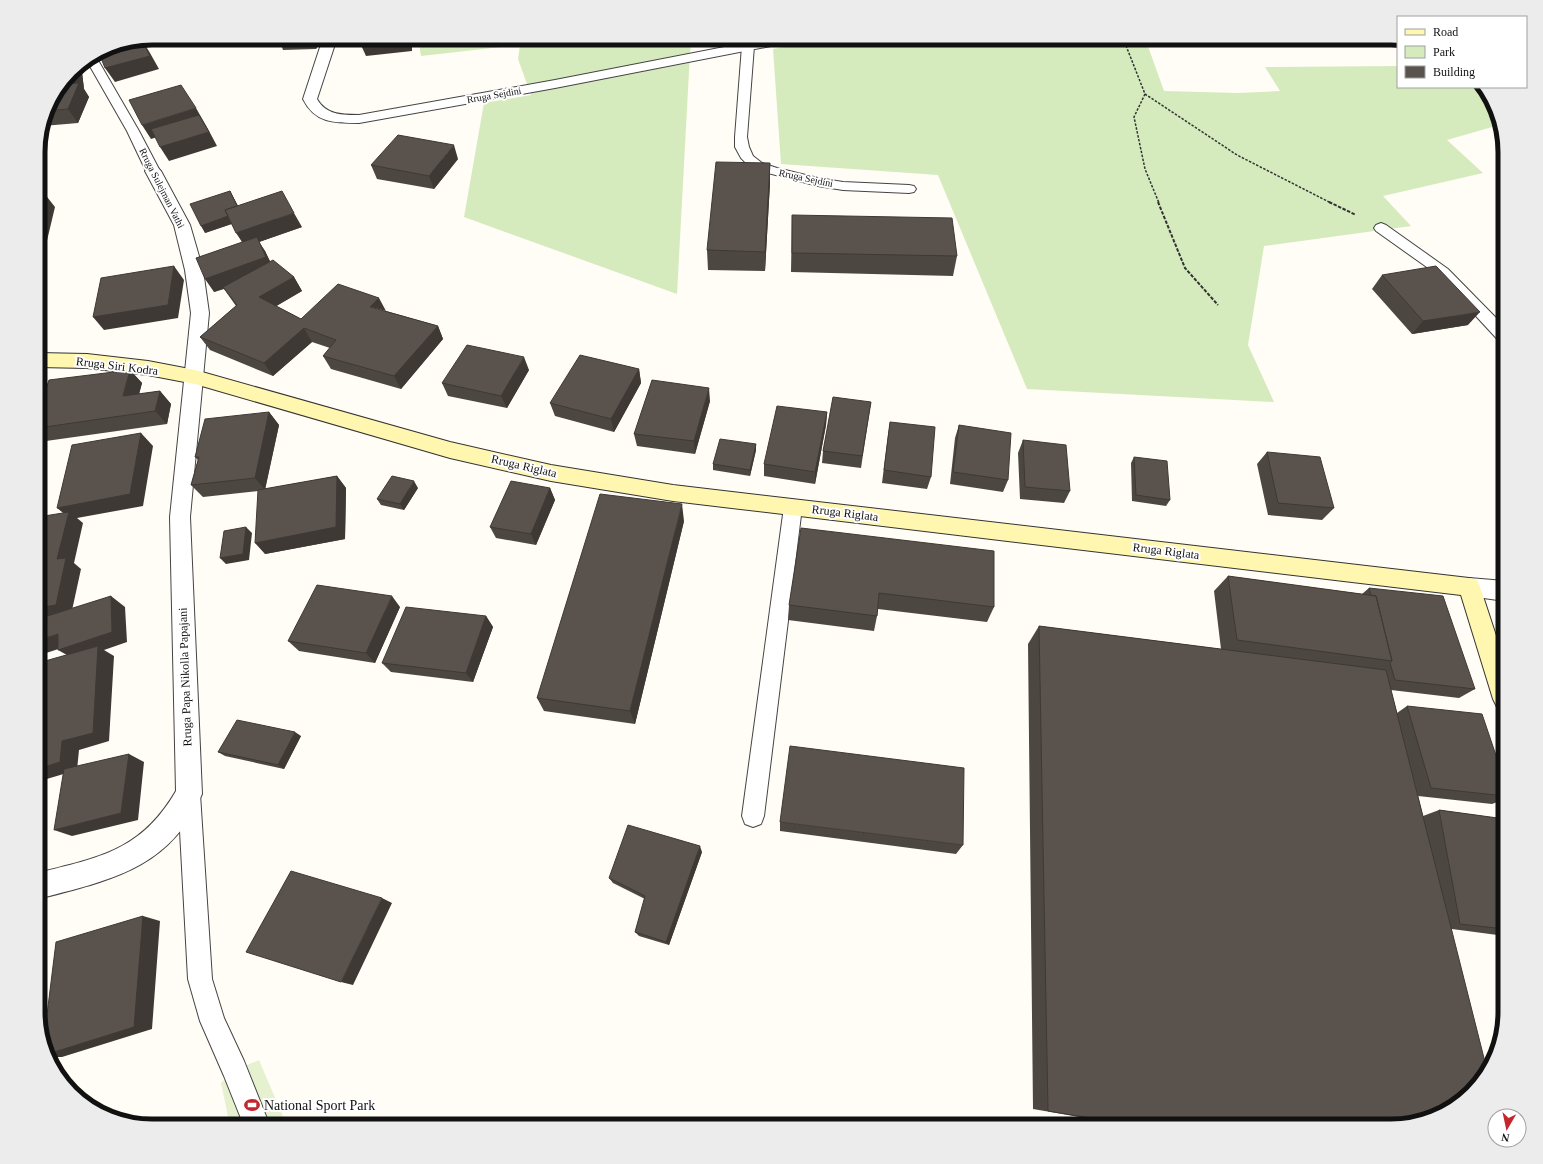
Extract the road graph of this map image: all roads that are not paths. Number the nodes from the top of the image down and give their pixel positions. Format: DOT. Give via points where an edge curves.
graph roads {
  1 [pos="328,45"];
  2 [pos="753,45"];
  3 [pos="748,46"];
  4 [pos="94,63"];
  5 [pos="153,171"];
  6 [pos="909,189"];
  7 [pos="1381,228"];
  8 [pos="1498,330"];
  9 [pos="45,360"];
  10 [pos="195,377"];
  11 [pos="793,507"];
  12 [pos="1468,587"];
  13 [pos="1498,590"];
  14 [pos="1498,678"];
  15 [pos="189,794"];
  16 [pos="753,816"];
  17 [pos="45,884"];
  18 [pos="254,1119"];
  1 -- 3 [label="street, Rruga Sejdini" via="310,99 313,107 337,119 359,119"];
  2 -- 3 [label="street, Rruga Sejdini"];
  3 -- 6 [label="lane, Rruga Sejdini" via="742,147 748,158 757,166 843,186"];
  4 -- 5 [label="lane, Rruga Sulejman Vathi"];
  5 -- 10 [label="street, Rruga Sulejman Vathi" via="182,225 194,270 200,313"];
  7 -- 8 [label="lane" via="1443,272"];
  9 -- 10 [label="main road, Rruga Siri Kodra" via="87,361 148,368"];
  10 -- 11 [label="main road, Rruga Riglata" via="450,450 551,473 673,493"];
  10 -- 15 [label="street, Rruga Papa Nikolla Papajani" via="180,517"];
  11 -- 12 [label="main road, Rruga Riglata"];
  11 -- 16 [label="lane"];
  12 -- 13 [label="street, Rruga Riglata"];
  12 -- 14 [label="main road"];
  15 -- 17 [label="street" via="169,826 143,850 115,865"];
  15 -- 18 [label="lane" via="200,979 212,1021"];
}
